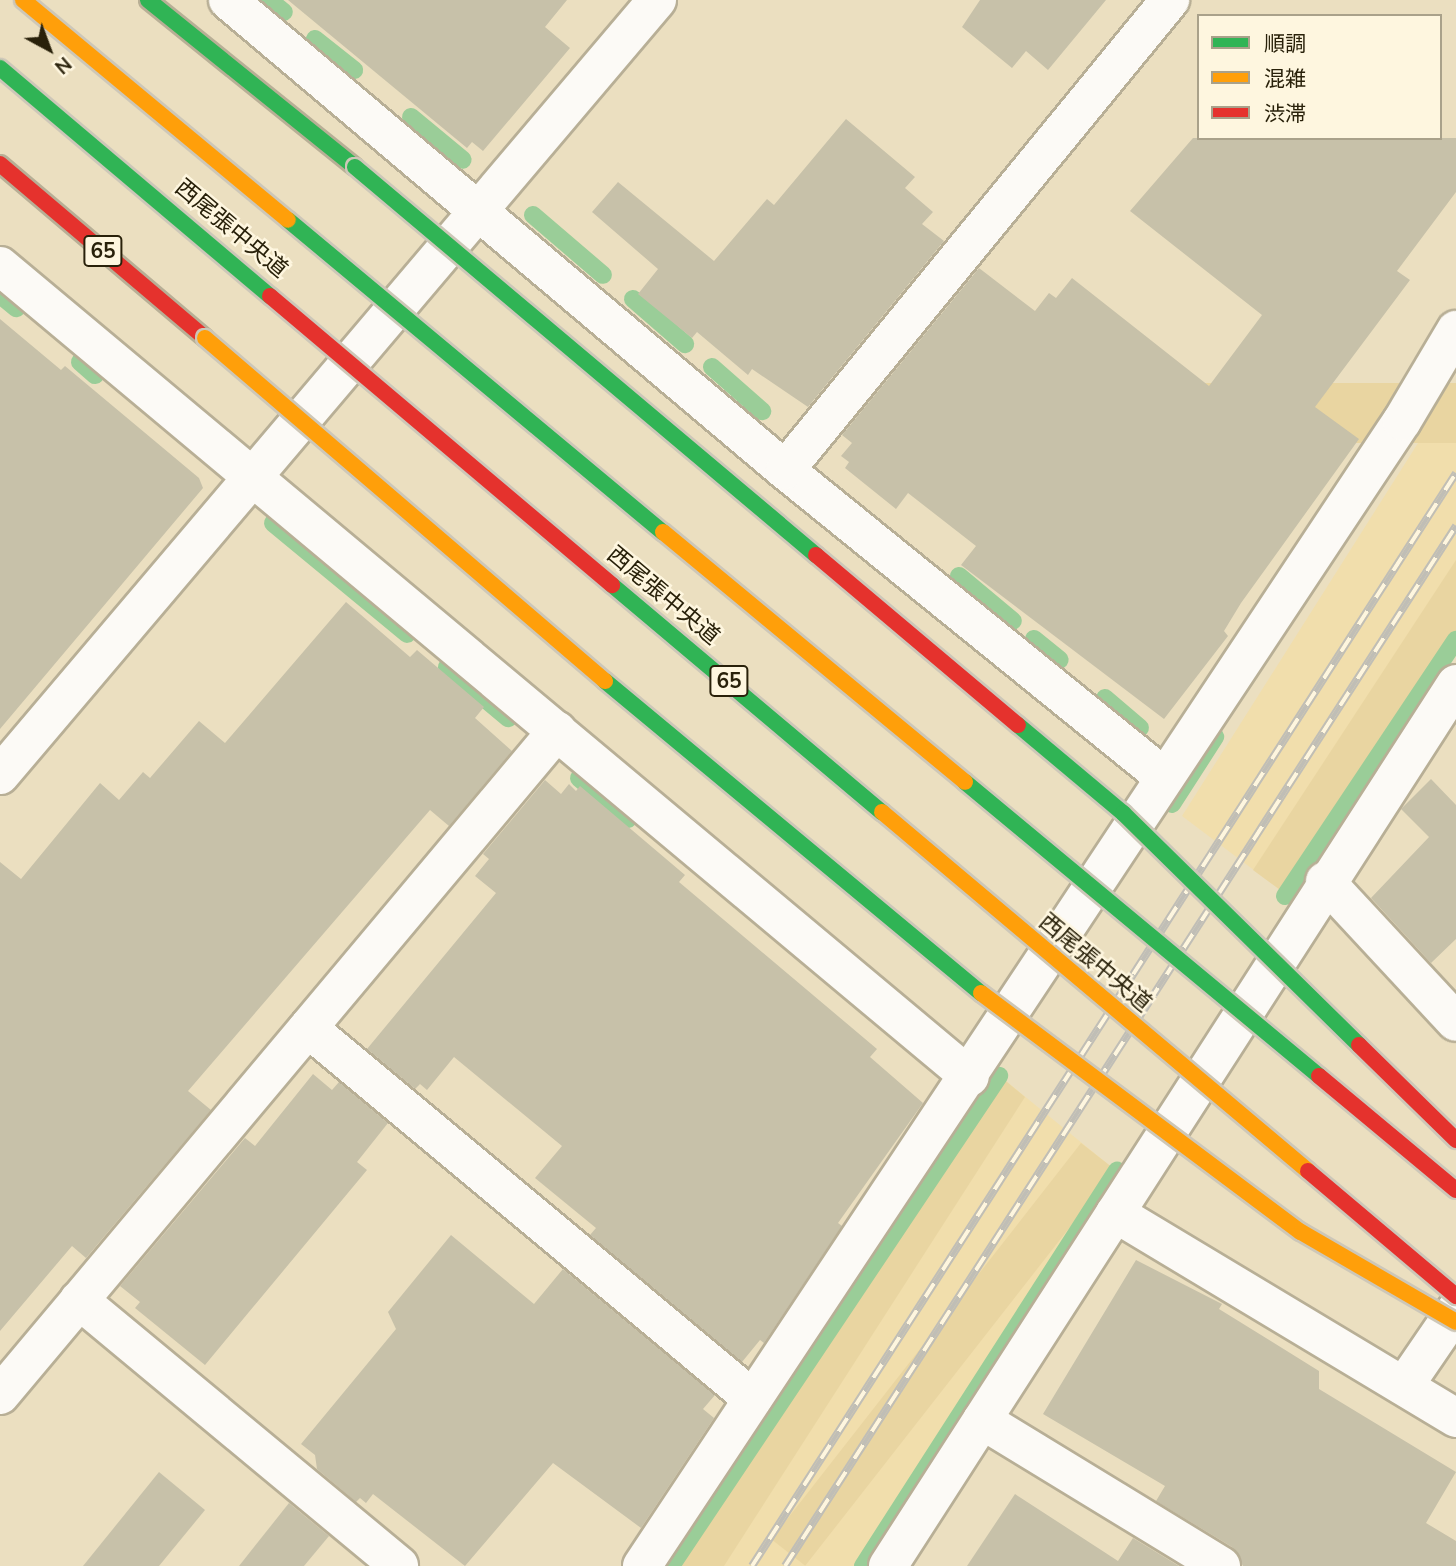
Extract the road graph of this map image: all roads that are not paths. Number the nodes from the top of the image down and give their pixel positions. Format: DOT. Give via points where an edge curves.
graph roads {
  1 [pos="23,0"];
  2 [pos="148,0"];
  3 [pos="228,0"];
  4 [pos="657,0"];
  5 [pos="1170,0"];
  6 [pos="0,68"];
  7 [pos="0,164"];
  8 [pos="478,211"];
  9 [pos="0,266"];
  10 [pos="1456,330"];
  11 [pos="785,470"];
  12 [pos="250,474"];
  13 [pos="1456,684"];
  14 [pos="557,731"];
  15 [pos="0,775"];
  16 [pos="1163,776"];
  17 [pos="1325,881"];
  18 [pos="1456,1022"];
  19 [pos="308,1028"];
  20 [pos="970,1077"];
  21 [pos="1456,1140"];
  22 [pos="1456,1191"];
  23 [pos="1115,1213"];
  24 [pos="1456,1296"];
  25 [pos="79,1300"];
  26 [pos="1456,1310"];
  27 [pos="1456,1322"];
  28 [pos="1404,1386"];
  29 [pos="0,1395"];
  30 [pos="753,1399"];
  31 [pos="1456,1418"];
  32 [pos="982,1420"];
  33 [pos="398,1566"];
  34 [pos="642,1566"];
  35 [pos="888,1566"];
  36 [pos="1221,1566"];
  1 -- 22 [label="main road, 西尾張中央道, bridge"];
  2 -- 21 [label="main road, bridge" via="355,167 1123,813"];
  3 -- 8 [label="street"];
  4 -- 8 [label="street"];
  5 -- 11 [label="street"];
  6 -- 24 [label="main road, 西尾張中央道 / 65, bridge"];
  7 -- 27 [label="main road, 65, bridge" via="600,677 988,999 1301,1231"];
  8 -- 11 [label="street"];
  8 -- 12 [label="street"];
  9 -- 12 [label="street"];
  10 -- 16 [label="street" via="1402,421"];
  11 -- 16 [label="street"];
  12 -- 14 [label="street"];
  12 -- 15 [label="street"];
  13 -- 17 [label="street"];
  14 -- 19 [label="street"];
  14 -- 20 [label="street"];
  16 -- 20 [label="street"];
  17 -- 18 [label="street"];
  17 -- 23 [label="street"];
  19 -- 25 [label="street"];
  19 -- 30 [label="street"];
  20 -- 30 [label="street"];
  23 -- 28 [label="street"];
  23 -- 32 [label="street"];
  25 -- 29 [label="street"];
  25 -- 33 [label="street"];
  26 -- 28 [label="street"];
  28 -- 31 [label="street"];
  30 -- 34 [label="street"];
  32 -- 35 [label="street"];
  32 -- 36 [label="street"];
}
